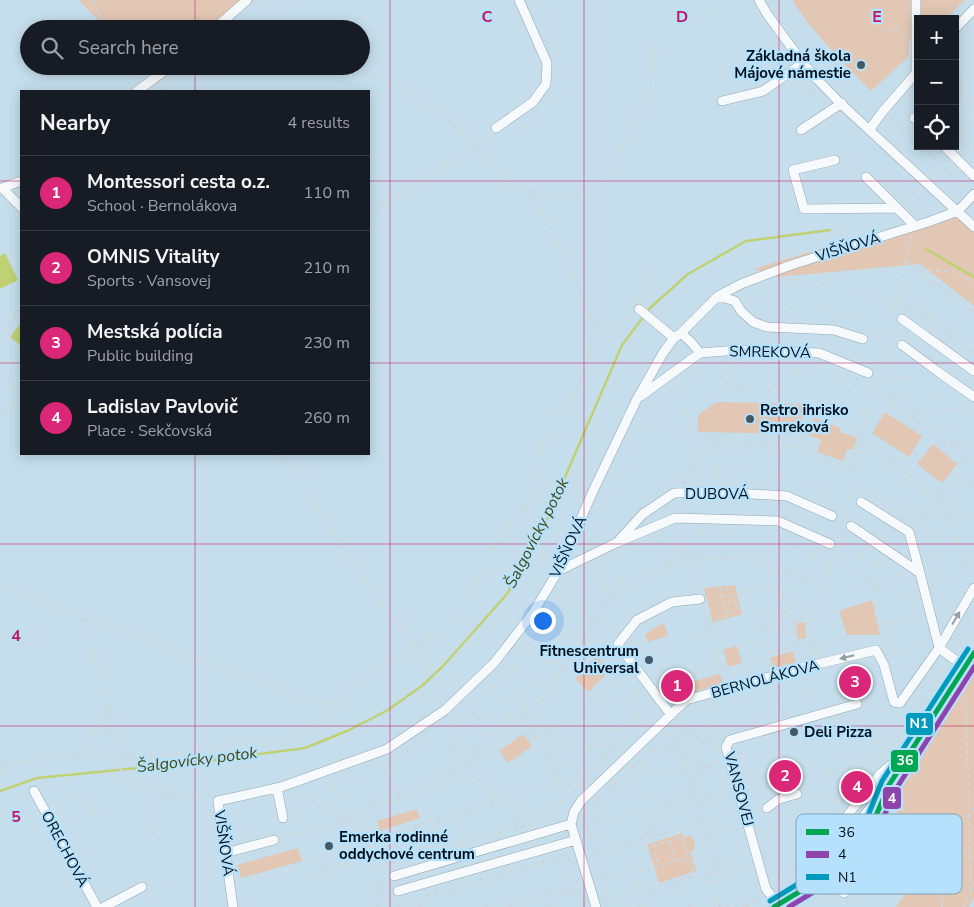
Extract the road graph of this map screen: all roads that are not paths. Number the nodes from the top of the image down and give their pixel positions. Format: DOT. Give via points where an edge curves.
graph roads {
  1 [pos="248,0"];
  2 [pos="519,0"];
  3 [pos="759,0"];
  4 [pos="916,0"];
  5 [pos="974,8"];
  6 [pos="225,20"];
  7 [pos="959,25"];
  8 [pos="917,60"];
  9 [pos="803,63"];
  10 [pos="159,75"];
  11 [pos="914,75"];
  12 [pos="138,90"];
  13 [pos="722,101"];
  14 [pos="842,103"];
  15 [pos="496,128"];
  16 [pos="870,129"];
  17 [pos="801,130"];
  18 [pos="948,150"];
  19 [pos="835,160"];
  20 [pos="974,176"];
  21 [pos="866,177"];
  22 [pos="20,181"];
  23 [pos="973,194"];
  24 [pos="20,206"];
  25 [pos="897,208"];
  26 [pos="958,211"];
  27 [pos="915,226"];
  28 [pos="974,227"];
  29 [pos="741,284"];
  30 [pos="718,296"];
  31 [pos="734,301"];
  32 [pos="642,307"];
  33 [pos="902,319"];
  34 [pos="677,335"];
  35 [pos="863,339"];
  36 [pos="902,345"];
  37 [pos="700,353"];
  38 [pos="974,371"];
  39 [pos="868,372"];
  40 [pos="974,397"];
  41 [pos="637,399"];
  42 [pos="863,497"];
  43 [pos="832,516"];
  44 [pos="851,526"];
  45 [pos="616,542"];
  46 [pos="834,543"];
  47 [pos="558,571"];
  48 [pos="920,573"];
  49 [pos="973,589"];
  50 [pos="700,599"];
  51 [pos="938,648"];
  52 [pos="974,653"];
  53 [pos="965,667"];
  54 [pos="856,704"];
  55 [pos="667,714"];
  56 [pos="916,743"];
  57 [pos="889,785"];
  58 [pos="277,788"];
  59 [pos="34,791"];
  60 [pos="797,794"];
  61 [pos="767,808"];
  62 [pos="849,814"];
  63 [pos="865,814"];
  64 [pos="877,814"];
  65 [pos="283,818"];
  66 [pos="572,824"];
  67 [pos="274,840"];
  68 [pos="576,840"];
  69 [pos="225,853"];
  70 [pos="394,876"];
  71 [pos="142,887"];
  72 [pos="796,887"];
  73 [pos="398,891"];
  74 [pos="796,893"];
  75 [pos="232,903"];
  76 [pos="776,905"];
  77 [pos="97,907"];
  78 [pos="104,907"];
  79 [pos="596,907"];
  1 -- 6 [label="street"];
  2 -- 15 [label="street" via="547,63 546,84 532,102"];
  3 -- 9 [label="street"];
  4 -- 8 [label="street"];
  5 -- 7 [label="street"];
  9 -- 13 [label="street" via="763,91"];
  9 -- 14 [label="street"];
  10 -- 12 [label="street"];
  11 -- 16 [label="street"];
  14 -- 16 [label="street"];
  14 -- 17 [label="street"];
  16 -- 26 [label="street"];
  18 -- 20 [label="street"];
  19 -- 25 [label="street" via="793,170 804,209"];
  21 -- 25 [label="street"];
  22 -- 24 [label="street" via="2,188"];
  23 -- 26 [label="street"];
  25 -- 27 [label="street"];
  26 -- 27 [label="street, VIŠŇOVÁ"];
  26 -- 28 [label="street"];
  27 -- 29 [label="street, VIŠŇOVÁ"];
  29 -- 30 [label="street, VIŠŇOVÁ"];
  29 -- 31 [label="street"];
  30 -- 31 [label="street"];
  30 -- 34 [label="street, VIŠŇOVÁ"];
  31 -- 35 [label="street, SMREKOVÁ" via="753,322 768,327 831,330"];
  32 -- 34 [label="street" via="649,317"];
  33 -- 38 [label="street"];
  34 -- 37 [label="street"];
  34 -- 41 [label="street, VIŠŇOVÁ"];
  36 -- 40 [label="street"];
  37 -- 39 [label="street, SMREKOVÁ" via="738,350 820,354"];
  37 -- 41 [label="street"];
  41 -- 47 [label="street, VIŠŇOVÁ"];
  42 -- 48 [label="street" via="909,532"];
  43 -- 45 [label="street, DUBOVÁ" via="788,496 716,492 674,494 643,514"];
  44 -- 48 [label="street"];
  45 -- 46 [label="street, DUBOVÁ" via="675,518 778,521"];
  45 -- 47 [label="street, DUBOVÁ"];
  47 -- 58 [label="street, VIŠŇOVÁ" via="533,613 494,663 445,710 386,749"];
  48 -- 51 [label="street"];
  51 -- 49 [label="street, one-way"];
  50 -- 55 [label="street" via="672,602 637,620 618,644"];
  51 -- 53 [label="street" via="947,660"];
  51 -- 55 [label="street, BERNOLÁKOVA, one-way" via="900,703 894,702 884,665 876,650 772,676 727,692 686,700"];
  52 -- 53 [label="street"];
  53 -- 56 [label="street"];
  54 -- 76 [label="street, VANSOVEJ" via="730,740 726,747 767,891"];
  55 -- 66 [label="street, BERNOLÁKOVA" via="581,801 574,812"];
  56 -- 57 [label="street"];
  56 -- 62 [label="street" via="880,774"];
  57 -- 63 [label="street"];
  57 -- 64 [label="street"];
  58 -- 65 [label="street"];
  58 -- 69 [label="street, VIŠŇOVÁ" via="218,801"];
  59 -- 77 [label="street, ORECHOVÁ"];
  60 -- 61 [label="street" via="779,799"];
  66 -- 68 [label="street"];
  66 -- 70 [label="street"];
  67 -- 69 [label="street"];
  68 -- 73 [label="street"];
  68 -- 79 [label="street"];
  69 -- 75 [label="street, VIŠŇOVÁ"];
  71 -- 78 [label="street"];
  72 -- 76 [label="street"];
  74 -- 76 [label="street"];
}
